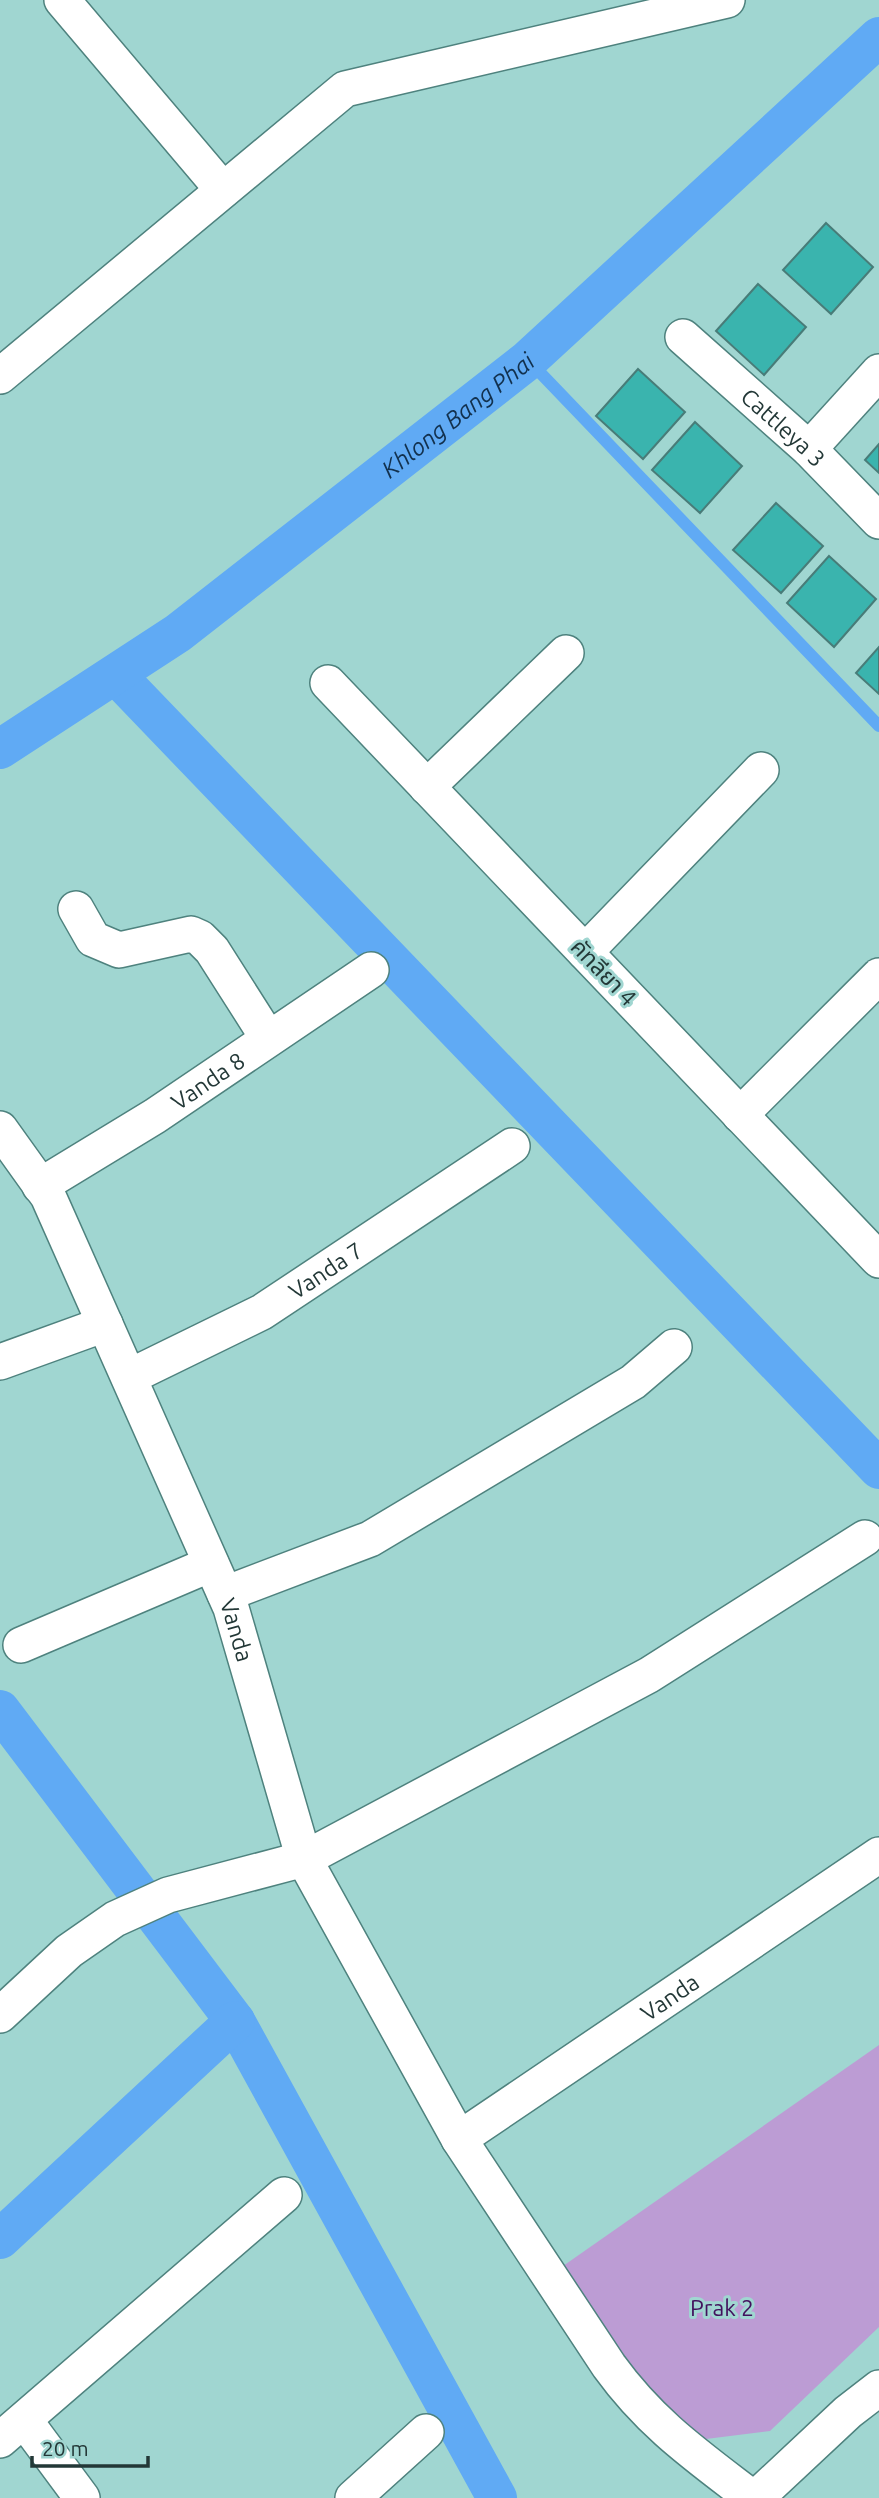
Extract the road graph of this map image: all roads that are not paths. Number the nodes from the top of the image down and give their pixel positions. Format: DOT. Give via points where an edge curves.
graph roads {
  1 [pos="62,0"];
  2 [pos="727,0"];
  3 [pos="223,190"];
  4 [pos="683,337"];
  5 [pos="879,372"];
  6 [pos="0,376"];
  7 [pos="809,449"];
  8 [pos="879,521"];
  9 [pos="566,653"];
  10 [pos="328,683"];
  11 [pos="761,770"];
  12 [pos="428,787"];
  13 [pos="76,909"];
  14 [pos="585,952"];
  15 [pos="371,970"];
  16 [pos="879,976"];
  17 [pos="268,1038"];
  18 [pos="740,1115"];
  19 [pos="0,1129"];
  20 [pos="512,1146"];
  21 [pos="40,1186"];
  22 [pos="879,1260"];
  23 [pos="104,1324"];
  24 [pos="674,1347"];
  25 [pos="0,1362"];
  26 [pos="129,1377"];
  27 [pos="865,1538"];
  28 [pos="218,1579"];
  29 [pos="21,1645"];
  30 [pos="879,1855"];
  31 [pos="304,1859"];
  32 [pos="0,2015"];
  33 [pos="459,2139"];
  34 [pos="284,2195"];
  35 [pos="879,2388"];
  36 [pos="13,2430"];
  37 [pos="426,2432"];
  38 [pos="82,2498"];
  39 [pos="353,2498"];
  40 [pos="754,2498"];
  1 -- 3 [label="street"];
  2 -- 3 [label="street" via="345,89"];
  3 -- 6 [label="street"];
  4 -- 7 [label="street, Cattleya 3"];
  5 -- 7 [label="street"];
  7 -- 8 [label="street, Cattleya 3"];
  9 -- 12 [label="street"];
  10 -- 12 [label="street, คัทลียา 4"];
  11 -- 14 [label="street"];
  12 -- 14 [label="street, คัทลียา 4"];
  13 -- 17 [label="street" via="93,939 119,950 191,934 200,938"];
  14 -- 18 [label="street, คัทลียา 4"];
  15 -- 17 [label="street, Vanda 8"];
  16 -- 18 [label="street"];
  17 -- 21 [label="street, Vanda 8" via="155,1116"];
  18 -- 22 [label="street, คัทลียา 4"];
  19 -- 21 [label="street, Vanda"];
  20 -- 26 [label="street, Vanda 7" via="262,1312"];
  21 -- 23 [label="street, Vanda"];
  23 -- 25 [label="street"];
  23 -- 26 [label="street, Vanda"];
  24 -- 28 [label="street" via="633,1382 370,1539"];
  26 -- 28 [label="street, Vanda"];
  27 -- 31 [label="street" via="649,1675"];
  28 -- 29 [label="street"];
  28 -- 31 [label="street, Vanda"];
  30 -- 33 [label="street, Vanda"];
  31 -- 32 [label="street" via="168,1895 115,1919 69,1951"];
  31 -- 33 [label="street, Vanda"];
  33 -- 40 [label="street, Vanda" via="634,2401 662,2429"];
  34 -- 36 [label="street"];
  35 -- 40 [label="street"];
  36 -- 38 [label="street"];
  37 -- 39 [label="street"];
}
